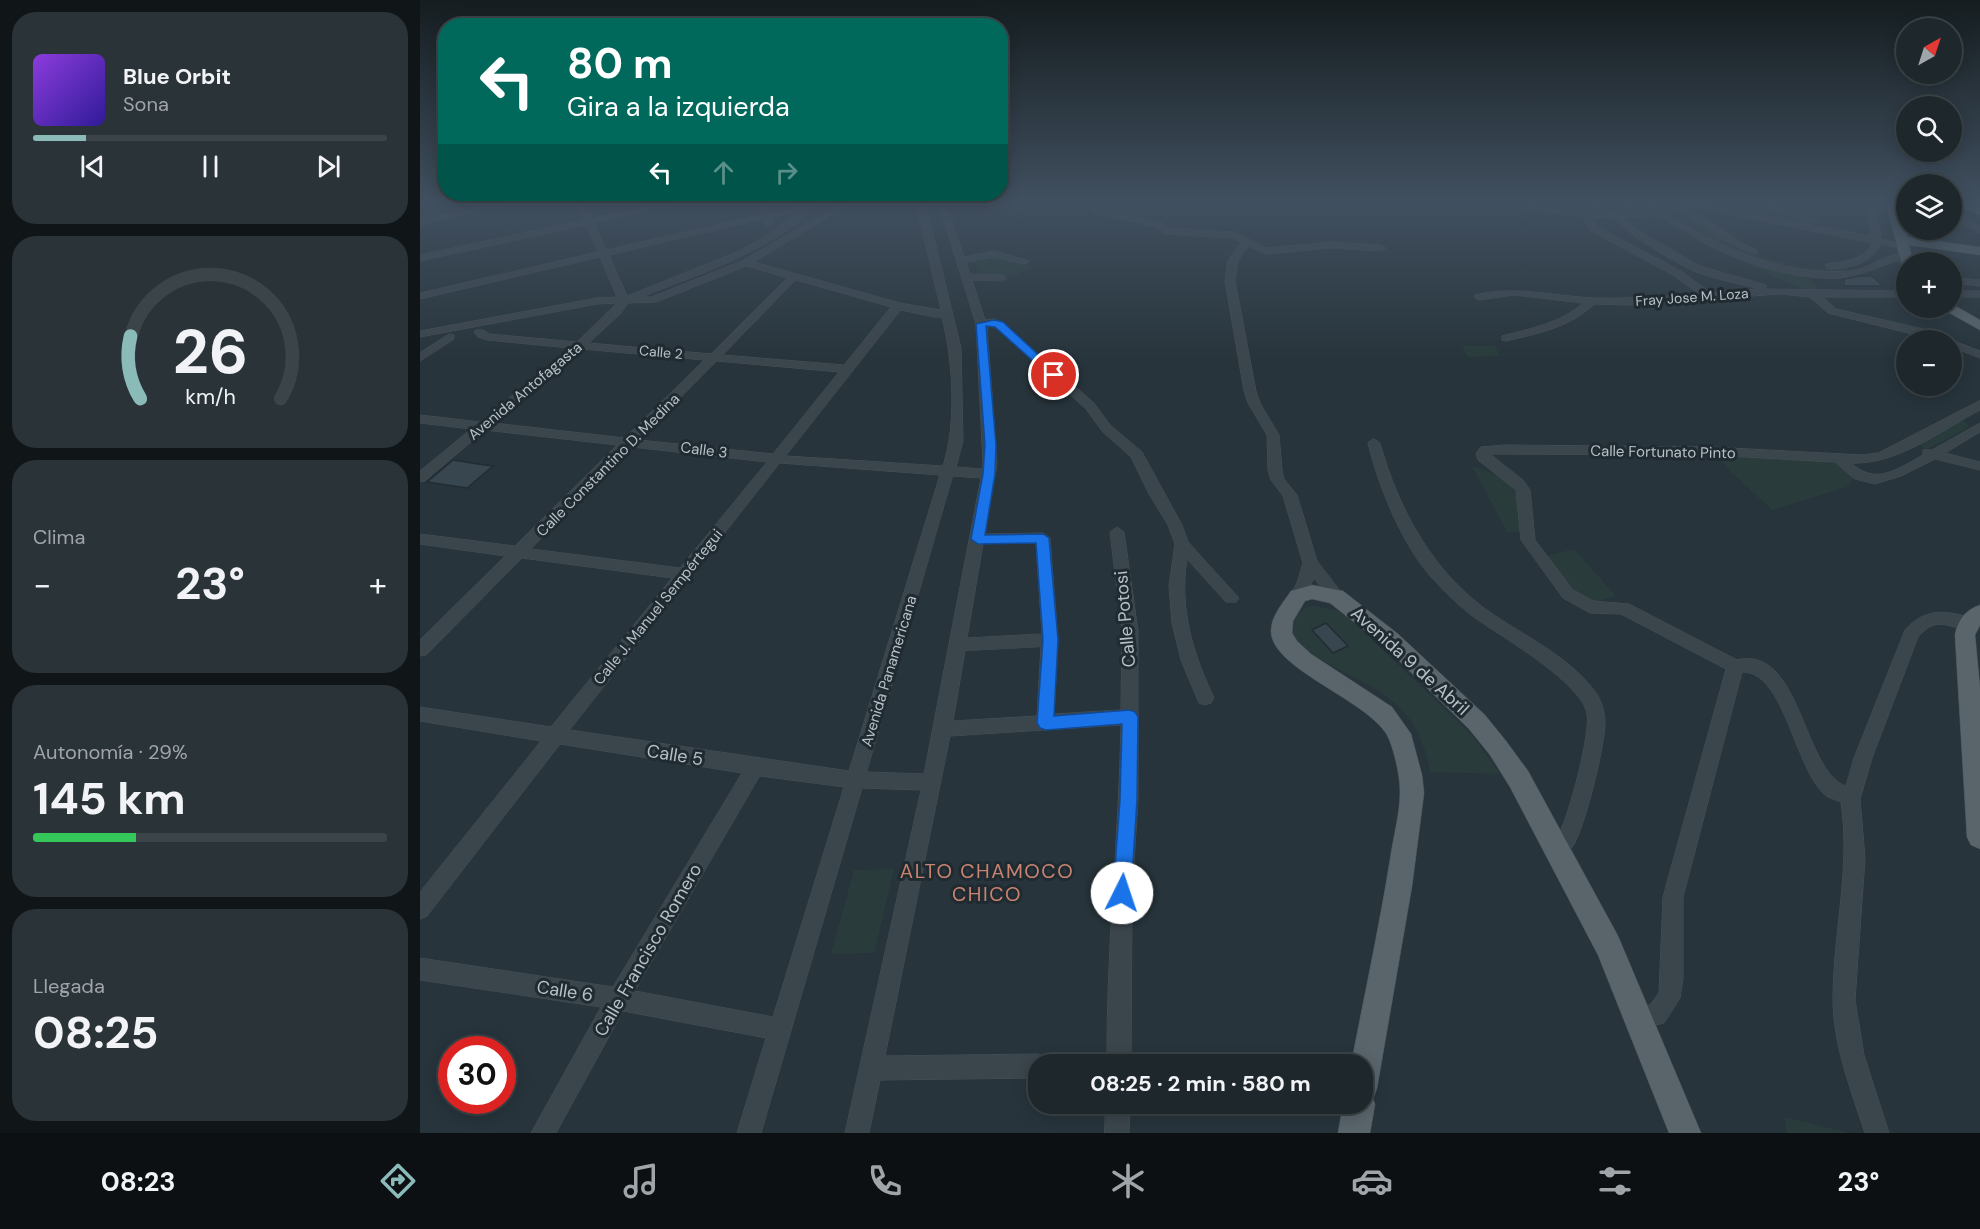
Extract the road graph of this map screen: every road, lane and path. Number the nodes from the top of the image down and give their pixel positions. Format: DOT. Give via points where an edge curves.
graph roads {
  1 [pos="603,254"];
  2 [pos="599,255"];
  3 [pos="735,255"];
  4 [pos="760,255"];
  5 [pos="933,255"];
  6 [pos="960,255"];
  7 [pos="989,255"];
  8 [pos="996,255"];
  9 [pos="1237,255"];
  10 [pos="1643,255"];
  11 [pos="1674,255"];
  12 [pos="1723,255"];
  13 [pos="1739,255"];
  14 [pos="1765,255"];
  15 [pos="1869,255"];
  16 [pos="1896,255"];
  17 [pos="1953,255"];
  18 [pos="1980,257"];
  19 [pos="962,260"];
  20 [pos="1025,261"];
  21 [pos="746,263"];
  22 [pos="1848,265"];
  23 [pos="1862,273"];
  24 [pos="794,278"];
  25 [pos="967,278"];
  26 [pos="1002,278"];
  27 [pos="1962,281"];
  28 [pos="1980,283"];
  29 [pos="1784,291"];
  30 [pos="1813,294"];
  31 [pos="1896,294"];
  32 [pos="1962,294"];
  33 [pos="1980,294"];
  34 [pos="420,296"];
  35 [pos="1709,296"];
  36 [pos="1479,297"];
  37 [pos="622,300"];
  38 [pos="1591,301"];
  39 [pos="898,306"];
  40 [pos="948,313"];
  41 [pos="1962,315"];
  42 [pos="981,324"];
  43 [pos="1980,326"];
  44 [pos="1913,330"];
  45 [pos="480,332"];
  46 [pos="420,334"];
  47 [pos="450,337"];
  48 [pos="1506,339"];
  49 [pos="420,342"];
  50 [pos="580,345"];
  51 [pos="1962,347"];
  52 [pos="1980,355"];
  53 [pos="716,357"];
  54 [pos="420,358"];
  55 [pos="845,369"];
  56 [pos="1980,405"];
  57 [pos="1968,411"];
  58 [pos="1980,417"];
  59 [pos="420,419"];
  60 [pos="483,425"];
  61 [pos="1980,427"];
  62 [pos="632,442"];
  63 [pos="1374,443"];
  64 [pos="1909,444"];
  65 [pos="1931,455"];
  66 [pos="776,459"];
  67 [pos="1840,459"];
  68 [pos="1980,466"];
  69 [pos="948,473"];
  70 [pos="989,474"];
  71 [pos="420,478"];
  72 [pos="1117,532"];
  73 [pos="420,539"];
  74 [pos="978,539"];
  75 [pos="1182,544"];
  76 [pos="519,552"];
  77 [pos="1310,562"];
  78 [pos="683,574"];
  79 [pos="1299,596"];
  80 [pos="1336,596"];
  81 [pos="1231,598"];
  82 [pos="1974,618"];
  83 [pos="1050,640"];
  84 [pos="960,645"];
  85 [pos="420,651"];
  86 [pos="1735,668"];
  87 [pos="1967,688"];
  88 [pos="1205,698"];
  89 [pos="420,714"];
  90 [pos="1980,715"];
  91 [pos="1130,717"];
  92 [pos="1046,723"];
  93 [pos="943,729"];
  94 [pos="555,736"];
  95 [pos="755,768"];
  96 [pos="856,780"];
  97 [pos="931,782"];
  98 [pos="1850,796"];
  99 [pos="1980,837"];
  100 [pos="1554,848"];
  101 [pos="420,909"];
  102 [pos="420,969"];
  103 [pos="618,999"];
  104 [pos="1638,1018"];
  105 [pos="781,1030"];
  106 [pos="1119,1054"];
  107 [pos="1368,1054"];
  108 [pos="1028,1066"];
  109 [pos="873,1068"];
  110 [pos="1118,1114"];
  111 [pos="1357,1114"];
  112 [pos="543,1133"];
  113 [pos="749,1133"];
  114 [pos="857,1133"];
  115 [pos="1117,1133"];
  116 [pos="1354,1133"];
  117 [pos="1685,1133"];
  118 [pos="1877,1133"];
  1 -- 37 [label="street"];
  2 -- 34 [label="street"];
  3 -- 37 [label="street"];
  4 -- 21 [label="street"];
  5 -- 40 [label="street, Avenida Panamericana"];
  6 -- 19 [label="street"];
  7 -- 19 [label="street"];
  8 -- 20 [label="street"];
  9 -- 77 [label="street" via="1230,280 1254,403 1273,435 1275,470 1290,495"];
  10 -- 35 [label="street"];
  11 -- 29 [label="street" via="1696,268"];
  12 -- 29 [label="street" via="1780,279"];
  13 -- 23 [label="street" via="1805,273"];
  14 -- 22 [label="street" via="1810,266"];
  15 -- 22 [label="street"];
  16 -- 23 [label="street"];
  17 -- 18 [label="main road"];
  19 -- 25 [label="street"];
  21 -- 24 [label="street"];
  21 -- 37 [label="street" via="652,300"];
  22 -- 23 [label="street"];
  24 -- 39 [label="street"];
  24 -- 53 [label="street, Calle Constantino D. Medina"];
  25 -- 26 [label="street"];
  25 -- 42 [label="street"];
  27 -- 28 [label="street"];
  29 -- 30 [label="street, Fray Jose M. Loza"];
  29 -- 35 [label="street, Fray Jose M. Loza"];
  30 -- 31 [label="street, Fray Jose M. Loza"];
  30 -- 44 [label="street" via="1832,311"];
  32 -- 33 [label="street"];
  35 -- 38 [label="street, Fray Jose M. Loza"];
  36 -- 38 [label="street, Fray Jose M. Loza" via="1514,292"];
  37 -- 45 [label="street" via="597,310"];
  37 -- 46 [label="street" via="597,301"];
  37 -- 50 [label="street, Avenida Antofagasta" via="617,311"];
  38 -- 48 [label="street" via="1579,312"];
  39 -- 40 [label="street"];
  39 -- 55 [label="street, Calle J. Manuel Sempértegui"];
  40 -- 69 [label="street, Avenida Panamericana" via="955,348 957,431"];
  41 -- 43 [label="main road"];
  42 -- 70 [label="street"];
  42 -- 75 [label="street" via="999,325 1134,451"];
  45 -- 47 [label="street"];
  45 -- 50 [label="street, Calle 2" via="487,337"];
  47 -- 49 [label="street"];
  47 -- 54 [label="street"];
  50 -- 53 [label="street, Calle 2"];
  50 -- 60 [label="street, Avenida Antofagasta"];
  51 -- 52 [label="street"];
  53 -- 55 [label="street, Calle 2"];
  53 -- 62 [label="street, Calle Constantino D. Medina"];
  55 -- 66 [label="street, Calle J. Manuel Sempértegui"];
  56 -- 57 [label="street, Calle Fortunato Pinto"];
  57 -- 58 [label="street"];
  57 -- 64 [label="street, Calle Fortunato Pinto"];
  59 -- 60 [label="street, Calle 3"];
  60 -- 62 [label="street, Calle 3"];
  60 -- 71 [label="street, Avenida Antofagasta"];
  61 -- 65 [label="street"];
  62 -- 66 [label="street, Calle 3"];
  62 -- 76 [label="street, Calle Constantino D. Medina"];
  63 -- 100 [label="street" via="1381,469 1429,565 1473,608 1576,681 1593,702 1597,715 1591,754 1569,834"];
  64 -- 65 [label="street"];
  64 -- 67 [label="street, Calle Fortunato Pinto" via="1881,457"];
  65 -- 67 [label="street" via="1862,484"];
  65 -- 68 [label="street"];
  66 -- 69 [label="street, Calle 3"];
  66 -- 78 [label="street, Calle J. Manuel Sempértegui"];
  67 -- 86 [label="street, Calle Fortunato Pinto" via="1711,451 1486,450 1482,455 1523,490 1528,540 1568,594 1590,607 1623,608"];
  69 -- 70 [label="street, Calle 3"];
  69 -- 96 [label="street, Avenida Panamericana"];
  70 -- 74 [label="street"];
  72 -- 91 [label="street, Calle Potosi" via="1130,631"];
  73 -- 76 [label="street"];
  74 -- 83 [label="street" via="1043,538"];
  74 -- 84 [label="street"];
  75 -- 81 [label="street"];
  75 -- 88 [label="street" via="1177,569 1179,624 1193,673"];
  76 -- 78 [label="street"];
  76 -- 85 [label="street, Calle Constantino D. Medina"];
  77 -- 79 [label="street"];
  77 -- 80 [label="street"];
  78 -- 94 [label="street, Calle J. Manuel Sempértegui"];
  79 -- 80 [label="main road" via="1320,592"];
  79 -- 107 [label="main road" via="1282,620 1281,633 1289,647 1384,714 1399,734 1410,775 1412,793 1399,886"];
  80 -- 100 [label="main road, Avenida 9 de Abril" via="1391,640 1477,722 1519,779"];
  82 -- 87 [label="main road" via="1965,635"];
  82 -- 98 [label="street" via="1934,617 1918,625 1911,634"];
  83 -- 84 [label="street"];
  83 -- 92 [label="street"];
  84 -- 93 [label="street"];
  86 -- 98 [label="street" via="1746,664 1767,673 1778,686 1822,778 1835,791"];
  86 -- 104 [label="street" via="1673,897 1669,998 1656,1015"];
  87 -- 90 [label="street"];
  87 -- 99 [label="main road"];
  89 -- 94 [label="street, Calle 5"];
  91 -- 92 [label="street"];
  91 -- 106 [label="street, Calle Potosi"];
  92 -- 93 [label="street"];
  93 -- 97 [label="street"];
  94 -- 95 [label="street, Calle 5"];
  94 -- 101 [label="street, Calle J. Manuel Sempértegui"];
  95 -- 96 [label="street, Calle 5"];
  95 -- 103 [label="street, Calle Francisco Romero"];
  96 -- 97 [label="street, Calle 5"];
  96 -- 105 [label="street, Avenida Panamericana"];
  97 -- 109 [label="street"];
  98 -- 118 [label="street" via="1855,858 1844,1000 1852,1055"];
  100 -- 104 [label="main road, Avenida 9 de Abril" via="1608,946"];
  102 -- 103 [label="street, Calle 6"];
  103 -- 105 [label="street, Calle 6"];
  103 -- 112 [label="street, Calle Francisco Romero"];
  104 -- 117 [label="main road, Avenida 9 de Abril"];
  105 -- 113 [label="street, Avenida Panamericana"];
  108 -- 109 [label="street"];
  109 -- 114 [label="street"];
  110 -- 115 [label="street"];
  111 -- 116 [label="main road"];
}
